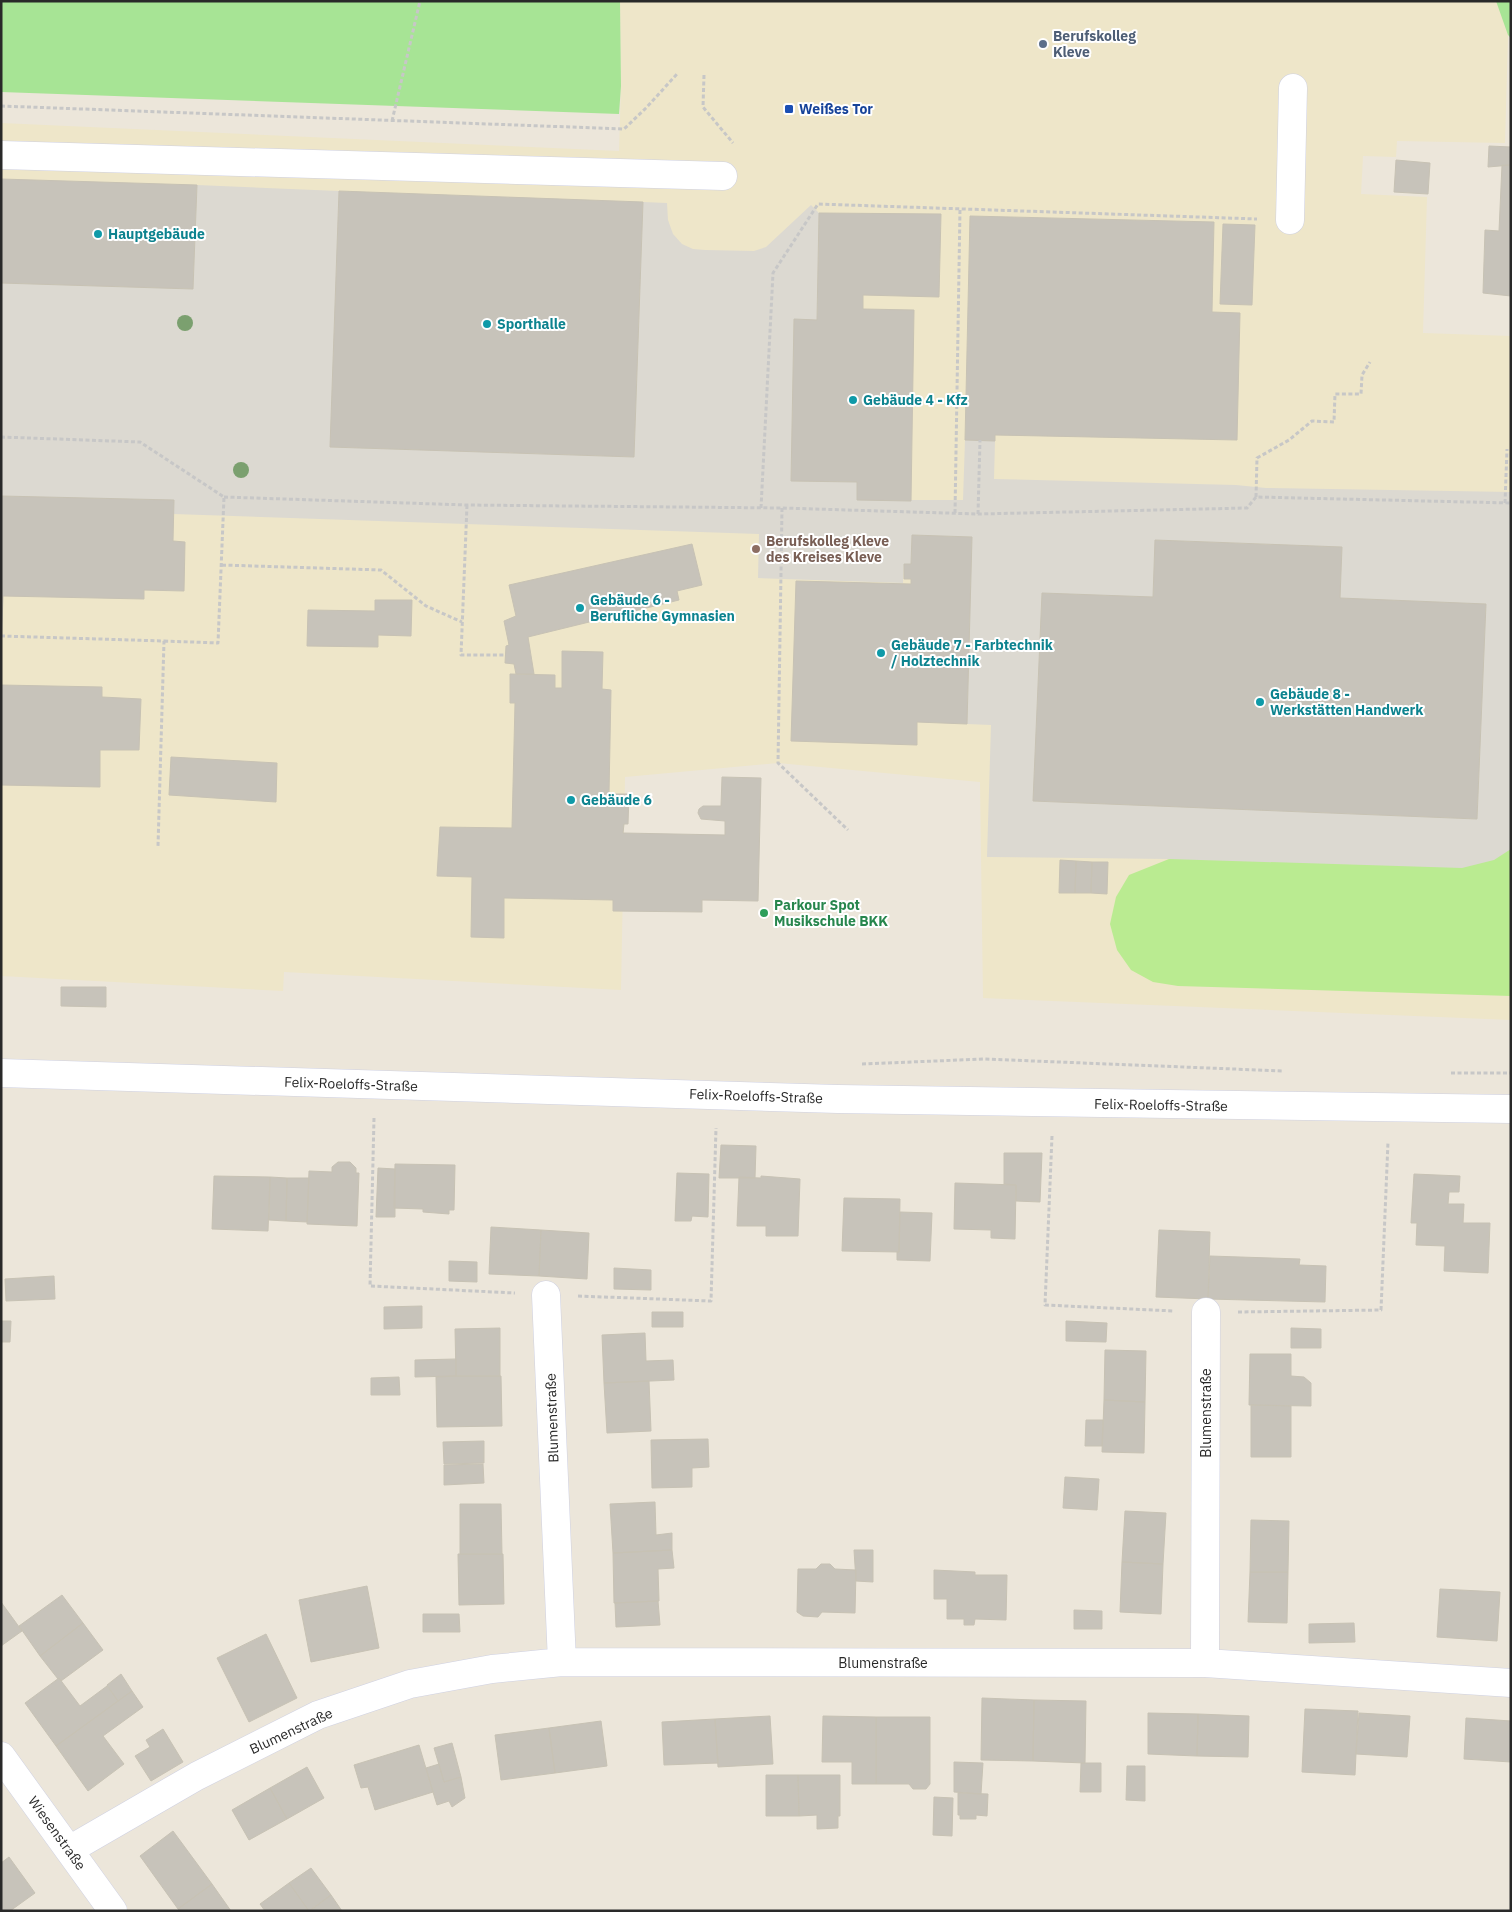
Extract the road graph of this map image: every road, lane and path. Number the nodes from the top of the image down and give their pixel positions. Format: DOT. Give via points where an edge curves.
graph roads {
  1 [pos="420,1"];
  2 [pos="677,74"];
  3 [pos="704,75"];
  4 [pos="1293,88"];
  5 [pos="1,106"];
  6 [pos="392,121"];
  7 [pos="733,143"];
  8 [pos="1,155"];
  9 [pos="724,176"];
  10 [pos="960,209"];
  11 [pos="1290,220"];
  12 [pos="1370,362"];
  13 [pos="1,437"];
  14 [pos="980,440"];
  15 [pos="1507,449"];
  16 [pos="224,497"];
  17 [pos="1256,497"];
  18 [pos="1505,503"];
  19 [pos="1511,503"];
  20 [pos="467,505"];
  21 [pos="762,508"];
  22 [pos="782,508"];
  23 [pos="955,513"];
  24 [pos="978,514"];
  25 [pos="222,564"];
  26 [pos="462,622"];
  27 [pos="2,636"];
  28 [pos="164,641"];
  29 [pos="505,655"];
  30 [pos="848,830"];
  31 [pos="158,846"];
  32 [pos="858,1064"];
  33 [pos="1292,1071"];
  34 [pos="1,1072"];
  35 [pos="1441,1073"];
  36 [pos="1511,1073"];
  37 [pos="374,1109"];
  38 [pos="1511,1109"];
  39 [pos="716,1125"];
  40 [pos="1052,1136"];
  41 [pos="1388,1142"];
  42 [pos="546,1295"];
  43 [pos="1206,1312"];
  44 [pos="562,1662"];
  45 [pos="1205,1663"];
  46 [pos="1511,1683"];
  47 [pos="1,1756"];
  48 [pos="70,1850"];
  49 [pos="113,1911"];
  1 -- 6 [label="path"];
  2 -- 6 [label="path" via="624,129"];
  3 -- 7 [label="path" via="704,107"];
  4 -- 11 [label="street"];
  5 -- 6 [label="path"];
  8 -- 9 [label="street"];
  10 -- 11 [label="path"];
  10 -- 21 [label="path" via="818,204 773,273"];
  10 -- 23 [label="path"];
  12 -- 17 [label="path" via="1362,374 1361,394 1335,394 1334,422 1312,421 1290,440 1257,458"];
  13 -- 16 [label="path" via="140,442"];
  14 -- 24 [label="path"];
  15 -- 18 [label="path"];
  16 -- 20 [label="path"];
  16 -- 25 [label="path"];
  17 -- 18 [label="path"];
  17 -- 24 [label="path" via="1247,508"];
  18 -- 19 [label="path"];
  20 -- 21 [label="path"];
  20 -- 26 [label="path"];
  21 -- 22 [label="path"];
  22 -- 23 [label="path"];
  22 -- 30 [label="path" via="778,763"];
  23 -- 24 [label="path"];
  25 -- 26 [label="path" via="381,570 426,606"];
  25 -- 28 [label="path" via="218,642"];
  26 -- 29 [label="path" via="462,655"];
  27 -- 28 [label="path"];
  28 -- 31 [label="path"];
  32 -- 33 [label="path" via="984,1059"];
  34 -- 38 [label="street, Felix-Roeloffs-Straße" via="848,1100"];
  35 -- 36 [label="path"];
  37 -- 42 [label="path" via="370,1286"];
  39 -- 42 [label="path" via="711,1301"];
  40 -- 43 [label="path" via="1045,1305"];
  41 -- 43 [label="path" via="1381,1310"];
  42 -- 44 [label="street, Blumenstraße"];
  43 -- 45 [label="street, Blumenstraße"];
  44 -- 45 [label="street, Blumenstraße"];
  44 -- 48 [label="street, Blumenstraße" via="492,1669 410,1684 318,1715 196,1776"];
  45 -- 46 [label="street, Blumenstraße"];
  47 -- 48 [label="street, Wiesenstraße"];
  48 -- 49 [label="street, Wiesenstraße"];
}
